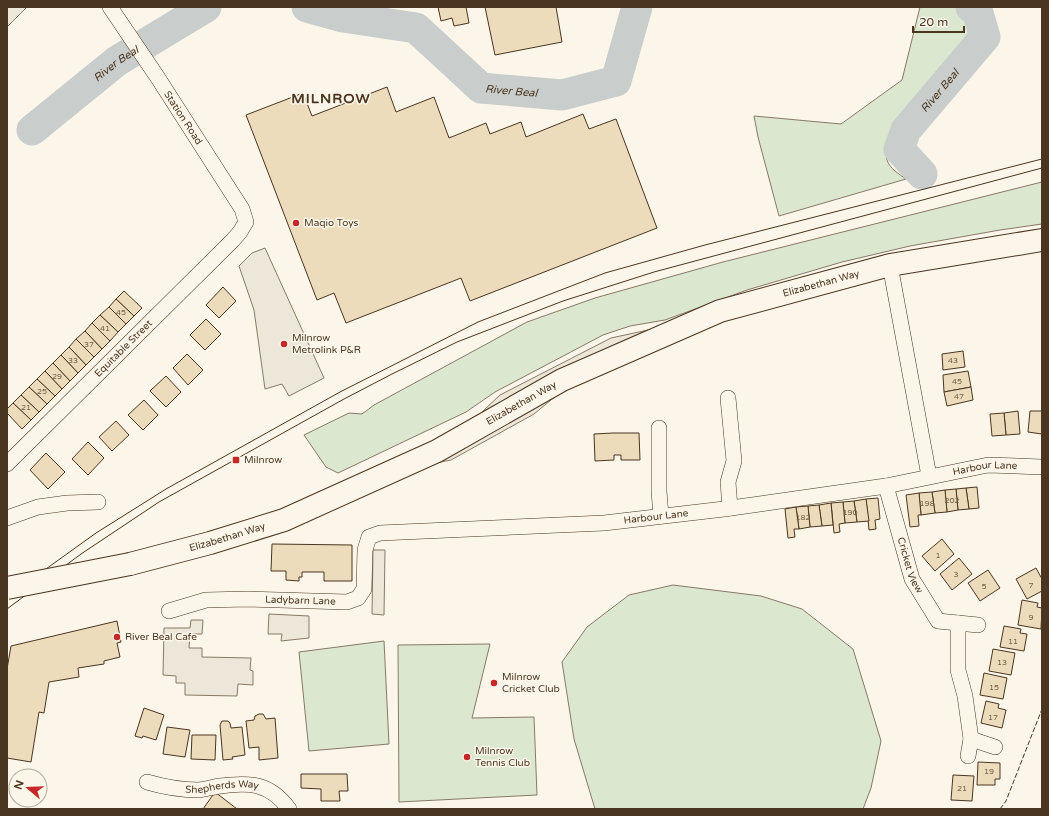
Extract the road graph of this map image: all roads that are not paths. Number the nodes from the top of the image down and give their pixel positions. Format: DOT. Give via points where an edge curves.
graph roads {
  1 [pos="110,7"];
  2 [pos="240,232"];
  3 [pos="1042,240"];
  4 [pos="890,265"];
  5 [pos="728,398"];
  6 [pos="659,428"];
  7 [pos="7,464"];
  8 [pos="1042,468"];
  9 [pos="930,476"];
  10 [pos="886,486"];
  11 [pos="98,502"];
  12 [pos="730,508"];
  13 [pos="661,516"];
  14 [pos="7,518"];
  15 [pos="380,533"];
  16 [pos="7,588"];
  17 [pos="169,611"];
  18 [pos="958,623"];
  19 [pos="978,625"];
  20 [pos="971,739"];
  21 [pos="995,747"];
  22 [pos="968,756"];
  23 [pos="147,782"];
  24 [pos="288,809"];
  1 -- 2 [label="street, Station Road" via="242,209 246,222"];
  2 -- 7 [label="street, Equitable Street"];
  3 -- 4 [label="main road, Elizabethan Way"];
  4 -- 9 [label="street"];
  4 -- 16 [label="main road, Elizabethan Way, bridge" via="720,310 562,380 437,451 284,520 130,564"];
  5 -- 12 [label="street" via="734,461 728,482"];
  6 -- 13 [label="street"];
  8 -- 9 [label="street, Harbour Lane" via="988,465"];
  9 -- 10 [label="street, Harbour Lane"];
  10 -- 12 [label="street, Harbour Lane"];
  10 -- 18 [label="street, Cricket View" via="912,579 938,621"];
  11 -- 14 [label="street" via="38,507"];
  12 -- 13 [label="street, Harbour Lane"];
  13 -- 15 [label="street, Harbour Lane" via="604,523"];
  15 -- 17 [label="street, Ladybarn Lane" via="369,537 365,550 364,589 358,598 347,602 206,600"];
  18 -- 19 [label="street, Cricket View"];
  18 -- 20 [label="street" via="958,670 965,696"];
  20 -- 21 [label="street"];
  20 -- 22 [label="street"];
  23 -- 24 [label="street, Shepherds Way" via="171,788 199,790 245,783 276,794"];
}
